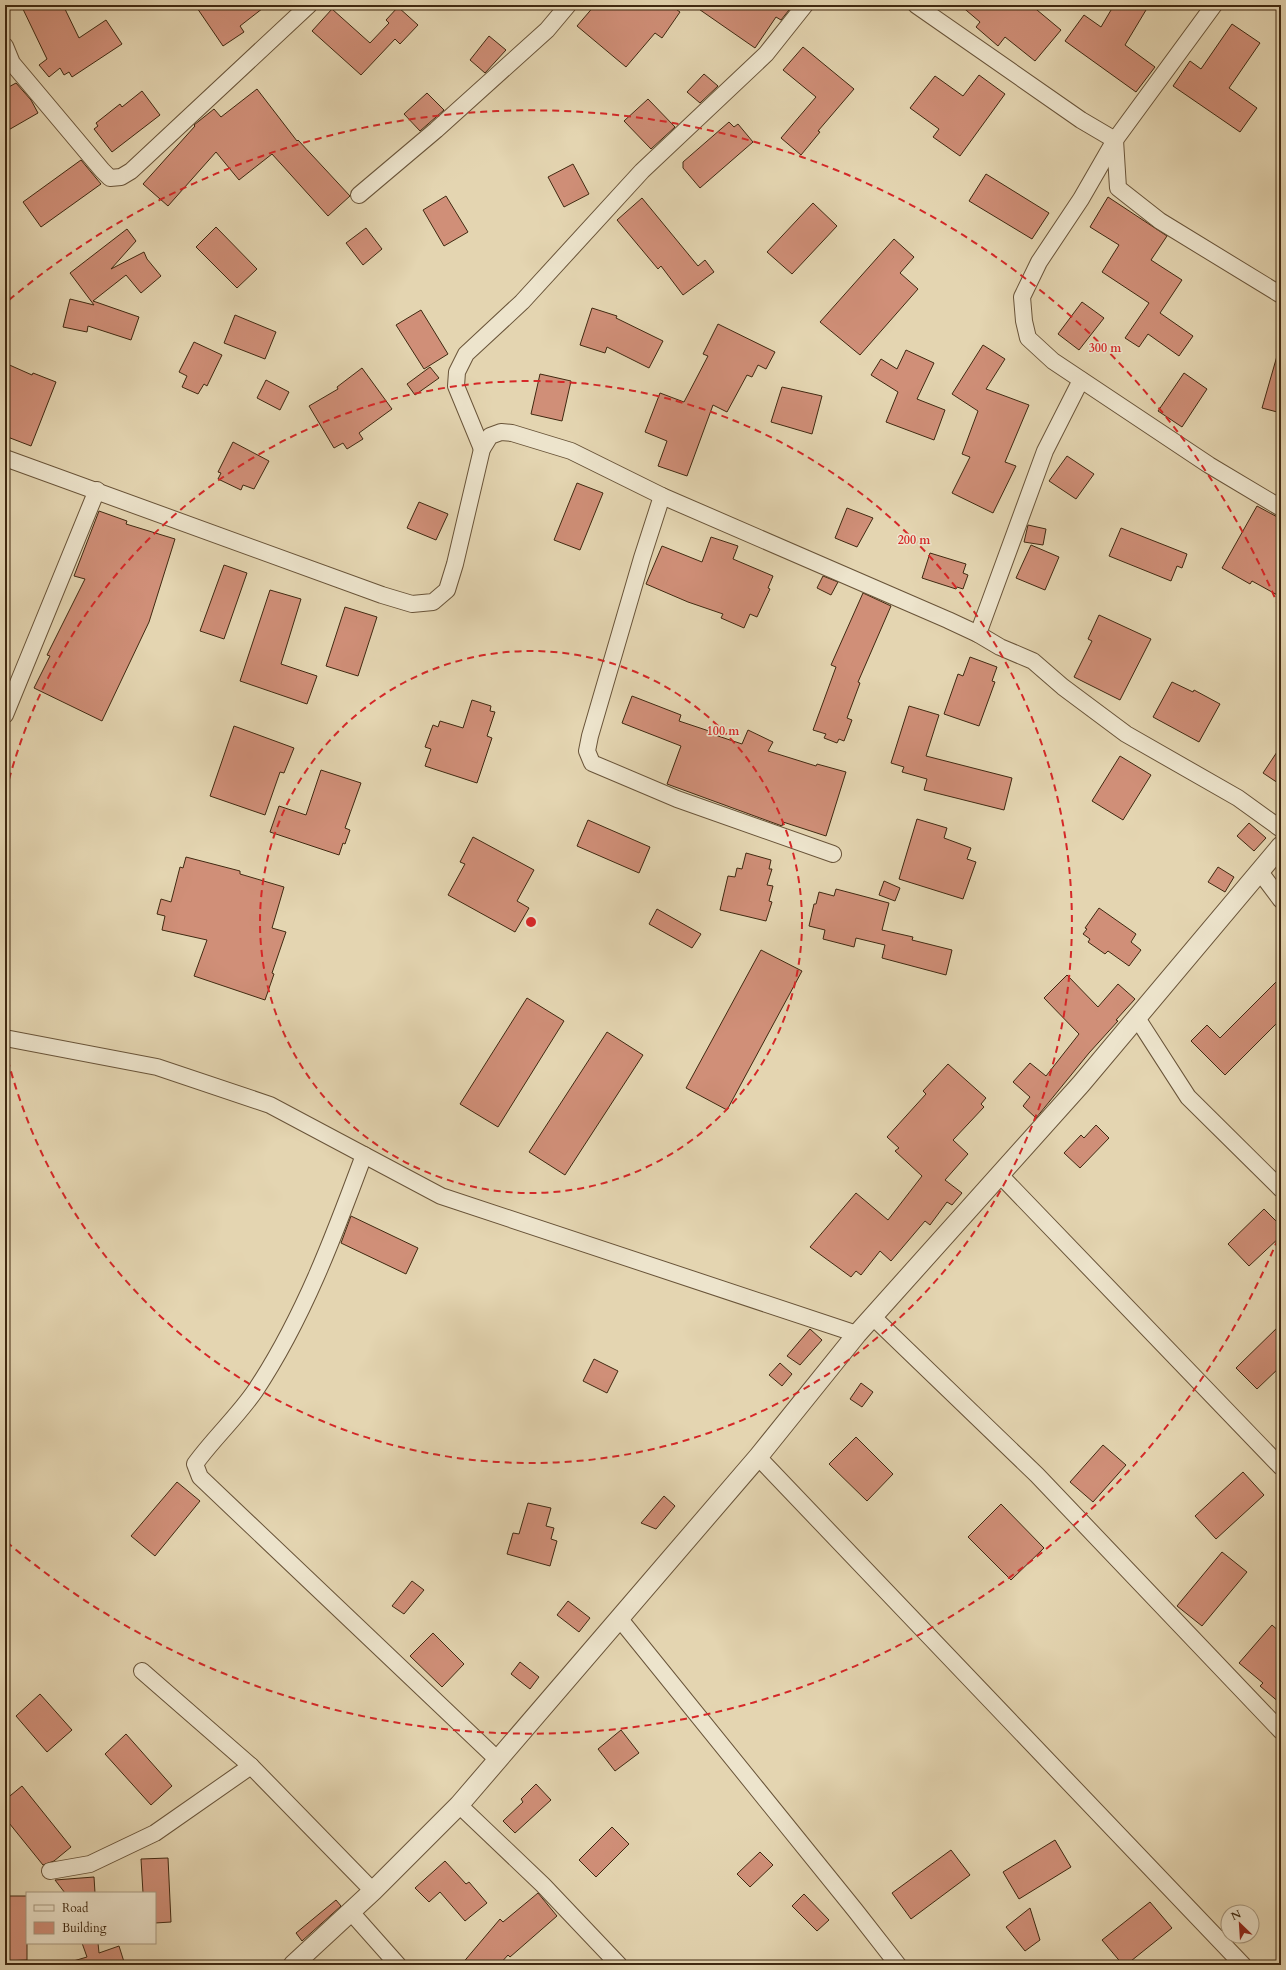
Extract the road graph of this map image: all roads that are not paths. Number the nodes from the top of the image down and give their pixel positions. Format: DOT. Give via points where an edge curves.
graph roads {
  1 [pos="309,5"];
  2 [pos="568,5"];
  3 [pos="805,5"];
  4 [pos="916,5"];
  5 [pos="1214,5"];
  6 [pos="5,46"];
  7 [pos="1115,140"];
  8 [pos="359,195"];
  9 [pos="1281,295"];
  10 [pos="1081,380"];
  11 [pos="482,449"];
  12 [pos="5,458"];
  13 [pos="97,490"];
  14 [pos="662,496"];
  15 [pos="1281,508"];
  16 [pos="978,634"];
  17 [pos="5,715"];
  18 [pos="1281,828"];
  19 [pos="1281,846"];
  20 [pos="833,854"];
  21 [pos="1260,872"];
  22 [pos="1281,900"];
  23 [pos="1137,1018"];
  24 [pos="5,1038"];
  25 [pos="364,1155"];
  26 [pos="1000,1175"];
  27 [pos="1281,1189"];
  28 [pos="873,1317"];
  29 [pos="857,1334"];
  30 [pos="758,1458"];
  31 [pos="1281,1467"];
  32 [pos="619,1618"];
  33 [pos="142,1671"];
  34 [pos="1281,1731"];
  35 [pos="498,1760"];
  36 [pos="251,1766"];
  37 [pos="459,1805"];
  38 [pos="50,1872"];
  39 [pos="373,1891"];
  40 [pos="350,1911"];
  41 [pos="294,1965"];
  42 [pos="398,1965"];
  43 [pos="619,1965"];
  44 [pos="898,1965"];
  45 [pos="1243,1965"];
  1 -- 6 [label="street" via="131,171 121,177 110,178 102,170 12,63"];
  2 -- 8 [label="street" via="547,30 442,125"];
  3 -- 11 [label="street" via="766,54 642,170 522,302 466,354 457,372 456,386"];
  4 -- 7 [label="street" via="1081,120"];
  5 -- 7 [label="street"];
  7 -- 9 [label="street" via="1118,188 1160,221"];
  7 -- 10 [label="street" via="1081,199 1039,262 1022,297 1028,338 1053,361"];
  10 -- 15 [label="street" via="1209,465"];
  10 -- 16 [label="street" via="1045,451"];
  11 -- 13 [label="street" via="447,590 433,602 412,604 382,595"];
  11 -- 14 [label="street" via="490,436 501,432 512,433 571,451"];
  12 -- 13 [label="street"];
  13 -- 17 [label="street"];
  14 -- 16 [label="street"];
  14 -- 20 [label="street" via="590,736 587,751 592,763 677,799"];
  16 -- 18 [label="street" via="1033,661 1126,734 1238,798"];
  19 -- 21 [label="street"];
  21 -- 22 [label="street"];
  21 -- 23 [label="street"];
  23 -- 26 [label="street"];
  23 -- 27 [label="street" via="1188,1097"];
  24 -- 25 [label="street" via="165,1070 270,1104"];
  25 -- 29 [label="street" via="440,1196"];
  25 -- 35 [label="street" via="338,1227 280,1350 254,1393 206,1448 195,1464 196,1471"];
  26 -- 28 [label="street"];
  26 -- 31 [label="street"];
  28 -- 29 [label="street"];
  28 -- 34 [label="street" via="1037,1475"];
  29 -- 30 [label="street"];
  30 -- 32 [label="street"];
  30 -- 45 [label="street"];
  32 -- 35 [label="street"];
  32 -- 44 [label="street"];
  33 -- 36 [label="street"];
  35 -- 37 [label="street"];
  36 -- 38 [label="street" via="155,1833 90,1864"];
  36 -- 39 [label="street"];
  37 -- 39 [label="street"];
  37 -- 43 [label="street" via="543,1885"];
  39 -- 40 [label="street"];
  40 -- 41 [label="street"];
  40 -- 42 [label="street"];
}
